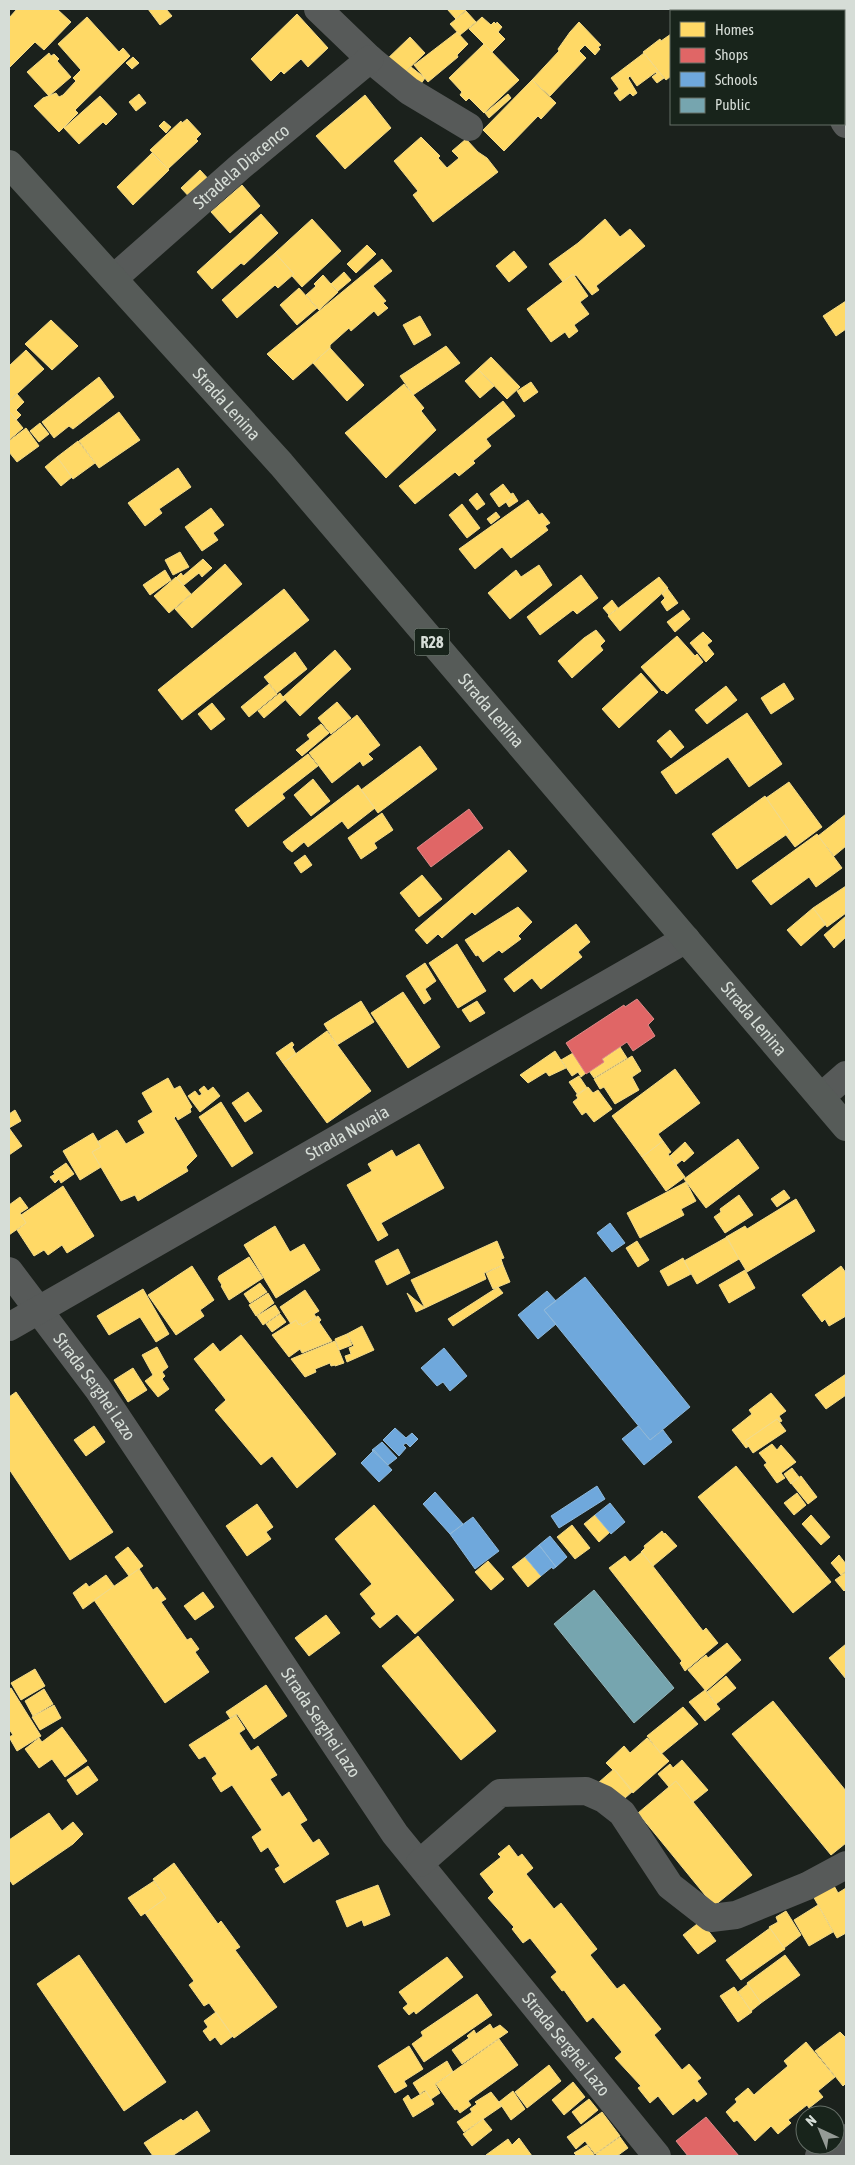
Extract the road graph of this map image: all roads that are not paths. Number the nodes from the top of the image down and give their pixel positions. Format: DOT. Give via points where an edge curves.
graph roads {
  1 [pos="318,9"];
  2 [pos="370,59"];
  3 [pos="469,127"];
  4 [pos="9,164"];
  5 [pos="114,278"];
  6 [pos="686,939"];
  7 [pos="846,1075"];
  8 [pos="821,1097"];
  9 [pos="846,1127"];
  10 [pos="9,1272"];
  11 [pos="38,1310"];
  12 [pos="9,1327"];
  13 [pos="420,1863"];
  14 [pos="846,1865"];
  15 [pos="657,2156"];
  1 -- 2 [label="street"];
  2 -- 3 [label="street" via="410,91"];
  2 -- 5 [label="street, Stradela Diacenco" via="241,166"];
  4 -- 5 [label="main road, Strada Lenina / R28"];
  5 -- 6 [label="main road, Strada Lenina / R28" via="287,472"];
  6 -- 8 [label="main road, Strada Lenina / R28"];
  6 -- 11 [label="street, Strada Novaia"];
  7 -- 8 [label="street"];
  8 -- 9 [label="main road, Strada Lenina / R28"];
  10 -- 11 [label="street, Strada Serghei Lazo"];
  11 -- 12 [label="street, Strada Novaia"];
  11 -- 13 [label="street, Strada Serghei Lazo" via="98,1389 395,1834"];
  13 -- 14 [label="street" via="500,1793 586,1790 622,1813 670,1886 711,1918 736,1915 807,1886"];
  13 -- 15 [label="street, Strada Serghei Lazo"];
}
